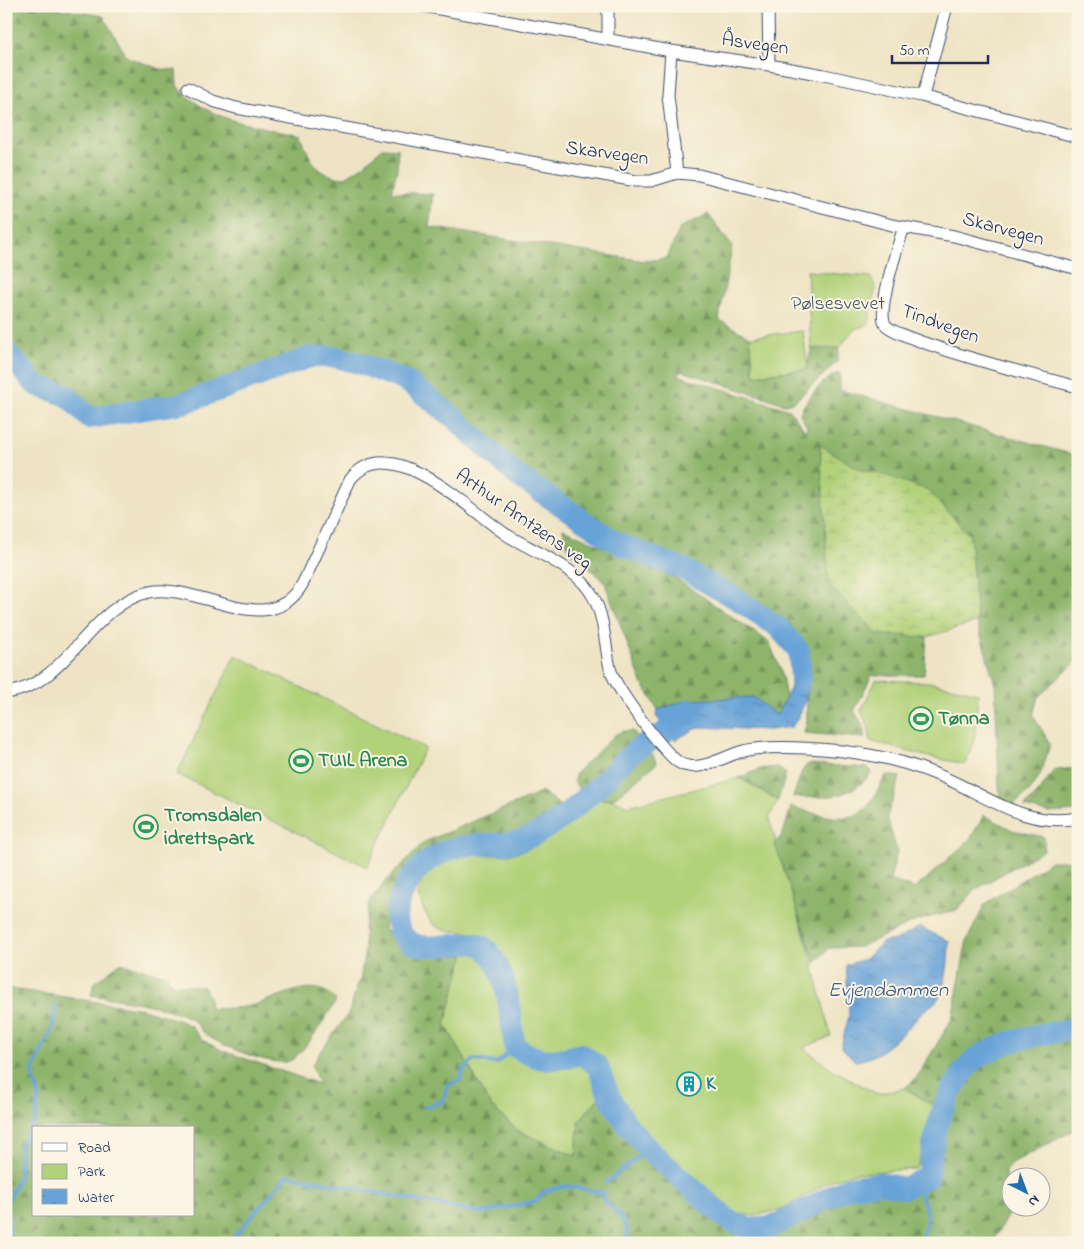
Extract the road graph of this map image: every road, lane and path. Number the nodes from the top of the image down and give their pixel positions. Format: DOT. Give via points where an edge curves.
graph roads {
  1 [pos="423,6"];
  2 [pos="608,6"];
  3 [pos="768,6"];
  4 [pos="947,6"];
  5 [pos="608,39"];
  6 [pos="671,51"];
  7 [pos="769,65"];
  8 [pos="188,88"];
  9 [pos="923,96"];
  10 [pos="1078,137"];
  11 [pos="676,173"];
  12 [pos="904,227"];
  13 [pos="1078,269"];
  14 [pos="1078,387"];
  15 [pos="6,693"];
  16 [pos="1078,818"];
  1 -- 5 [label="street, Åsvegen"];
  2 -- 5 [label="street"];
  3 -- 7 [label="street"];
  4 -- 9 [label="street"];
  5 -- 6 [label="street, Åsvegen"];
  6 -- 7 [label="street, Åsvegen"];
  6 -- 11 [label="street" via="668,95"];
  7 -- 9 [label="street, Åsvegen"];
  8 -- 11 [label="street, Skarvegen" via="236,108 636,181 651,181"];
  9 -- 10 [label="street, Åsvegen"];
  11 -- 12 [label="street, Skarvegen" via="706,177"];
  12 -- 13 [label="street, Skarvegen" via="954,236"];
  12 -- 14 [label="street, Tindvegen" via="882,315 888,328 932,346"];
  15 -- 16 [label="street, Arthur Arntzens veg" via="37,682 107,614 138,595 174,592 242,608 268,610 281,606 303,583 350,480 369,464 385,462 435,482 506,534 582,582 597,602 614,681 670,754 682,764 707,764 743,751 766,748 868,754 936,774 1021,815"];
}
